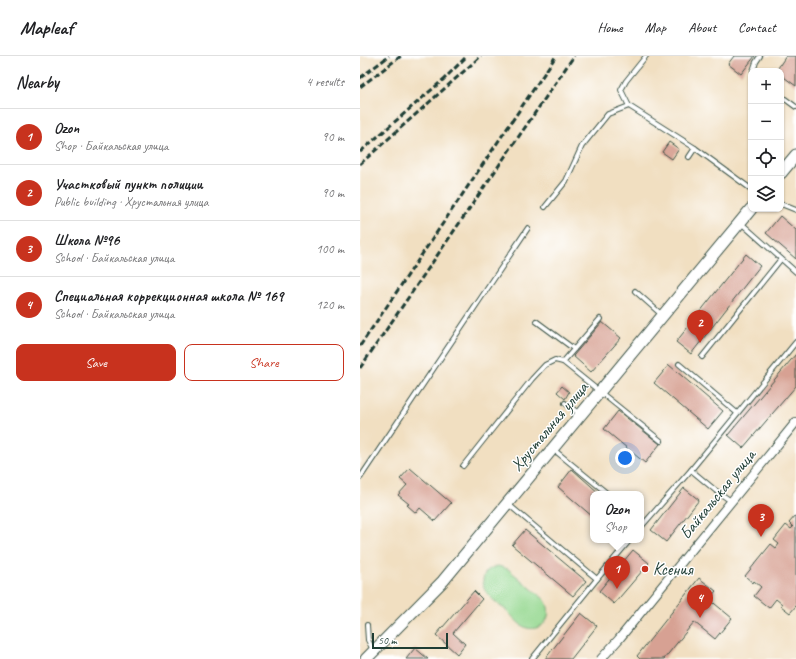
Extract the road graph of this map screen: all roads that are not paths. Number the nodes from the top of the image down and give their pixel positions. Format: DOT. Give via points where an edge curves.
graph roads {
  1 [pos="646,56"];
  2 [pos="760,56"];
  3 [pos="754,68"];
  4 [pos="784,98"];
  5 [pos="630,106"];
  6 [pos="796,108"];
  7 [pos="695,148"];
  8 [pos="796,155"];
  9 [pos="689,158"];
  10 [pos="784,169"];
  11 [pos="748,188"];
  12 [pos="784,205"];
  13 [pos="545,207"];
  14 [pos="796,210"];
  15 [pos="748,212"];
  16 [pos="740,222"];
  17 [pos="528,228"];
  18 [pos="782,259"];
  19 [pos="796,272"];
  20 [pos="635,291"];
  21 [pos="662,315"];
  22 [pos="600,319"];
  23 [pos="536,321"];
  24 [pos="796,342"];
  25 [pos="574,349"];
  26 [pos="702,358"];
  27 [pos="563,362"];
  28 [pos="679,364"];
  29 [pos="599,392"];
  30 [pos="565,403"];
  31 [pos="737,413"];
  32 [pos="581,414"];
  33 [pos="796,422"];
  34 [pos="661,441"];
  35 [pos="552,449"];
  36 [pos="463,466"];
  37 [pos="691,470"];
  38 [pos="360,478"];
  39 [pos="604,491"];
  40 [pos="731,500"];
  41 [pos="508,503"];
  42 [pos="644,521"];
  43 [pos="627,543"];
  44 [pos="597,579"];
  45 [pos="367,624"];
  46 [pos="373,650"];
  47 [pos="366,659"];
  48 [pos="532,659"];
  49 [pos="601,659"];
  1 -- 5 [label="lane" via="621,90"];
  2 -- 3 [label="lane"];
  4 -- 6 [label="lane"];
  5 -- 7 [label="lane"];
  5 -- 13 [label="lane" via="608,114 582,146 566,181"];
  7 -- 9 [label="lane"];
  7 -- 11 [label="lane"];
  8 -- 10 [label="street"];
  12 -- 14 [label="lane"];
  15 -- 16 [label="street, Хрустальная улица"];
  16 -- 18 [label="lane"];
  16 -- 21 [label="street, Хрустальная улица"];
  17 -- 38 [label="lane"];
  18 -- 19 [label="lane"];
  18 -- 26 [label="lane"];
  20 -- 21 [label="lane"];
  21 -- 29 [label="street, Хрустальная улица"];
  22 -- 25 [label="lane"];
  23 -- 25 [label="lane"];
  24 -- 31 [label="lane"];
  25 -- 27 [label="lane"];
  27 -- 29 [label="lane"];
  27 -- 36 [label="lane" via="550,362 536,374"];
  28 -- 31 [label="lane"];
  29 -- 32 [label="street, Хрустальная улица"];
  29 -- 34 [label="lane"];
  30 -- 32 [label="lane"];
  31 -- 37 [label="lane"];
  32 -- 35 [label="street, Хрустальная улица"];
  33 -- 40 [label="street, Байкальская улица"];
  35 -- 39 [label="lane"];
  35 -- 41 [label="street, Хрустальная улица"];
  37 -- 40 [label="lane"];
  37 -- 42 [label="lane"];
  40 -- 49 [label="street, Байкальская улица"];
  41 -- 44 [label="lane"];
  41 -- 46 [label="street, Хрустальная улица" via="443,581"];
  43 -- 44 [label="lane"];
  44 -- 48 [label="lane"];
  45 -- 46 [label="lane" via="368,640"];
  46 -- 47 [label="street, Хрустальная улица"];
}
